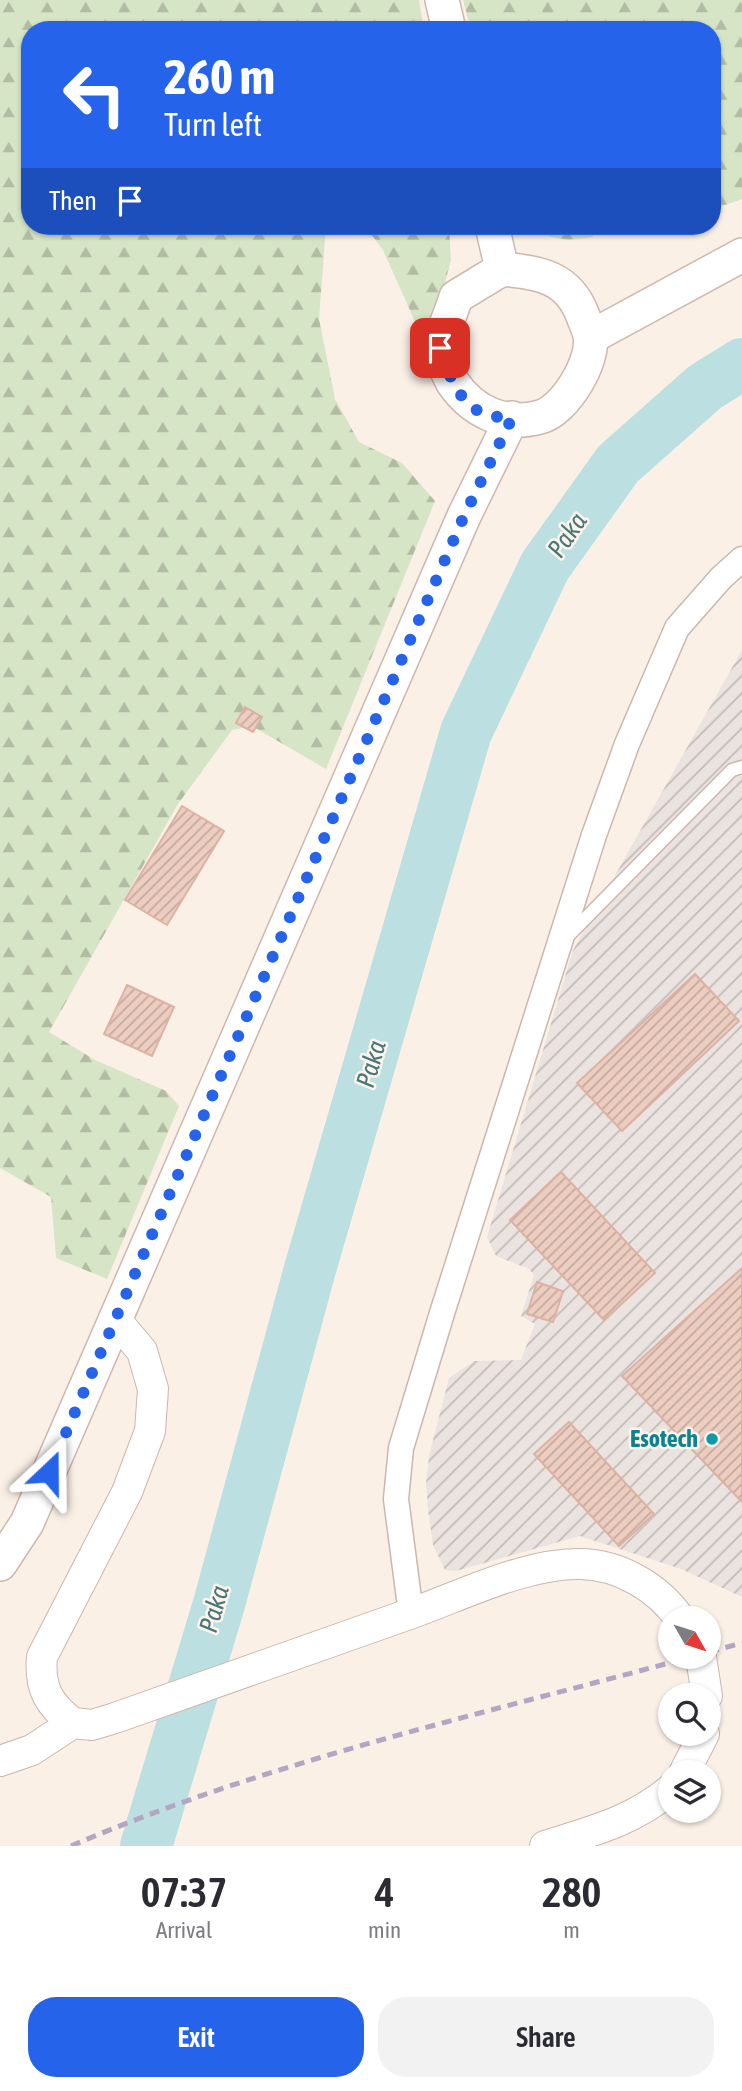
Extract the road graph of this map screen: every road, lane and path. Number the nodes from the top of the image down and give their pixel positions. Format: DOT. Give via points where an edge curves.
graph roads {
  1 [pos="442,0"];
  2 [pos="447,21"];
  3 [pos="494,235"];
  4 [pos="742,255"];
  5 [pos="502,269"];
  6 [pos="591,337"];
  7 [pos="512,418"];
  8 [pos="742,559"];
  9 [pos="742,767"];
  10 [pos="559,945"];
  11 [pos="115,1319"];
  12 [pos="0,1564"];
  13 [pos="671,1606"];
  14 [pos="411,1614"];
  15 [pos="73,1723"];
  16 [pos="0,1761"];
  17 [pos="658,1799"];
  18 [pos="545,1846"];
  1 -- 2 [label="main road"];
  3 -- 5 [label="main road"];
  4 -- 6 [label="main road"];
  5 -- 6 [label="main road" via="543,273 576,299"];
  5 -- 7 [label="main road" via="456,297 440,348 449,376 463,397 483,414"];
  6 -- 7 [label="main road" via="584,368 569,396 542,417"];
  7 -- 11 [label="main road" via="464,516"];
  8 -- 10 [label="street" via="677,628 627,744"];
  9 -- 10 [label="lane" via="732,770"];
  10 -- 14 [label="street" via="401,1448 396,1499"];
  11 -- 12 [label="main road" via="27,1523"];
  11 -- 15 [label="street" via="142,1351 153,1389 150,1431 127,1492 42,1657 40,1677 45,1694"];
  13 -- 14 [label="street" via="627,1573 583,1563 539,1568"];
  14 -- 15 [label="street" via="115,1718"];
  15 -- 16 [label="street" via="33,1749"];
  17 -- 18 [label="street" via="619,1823"];
}
